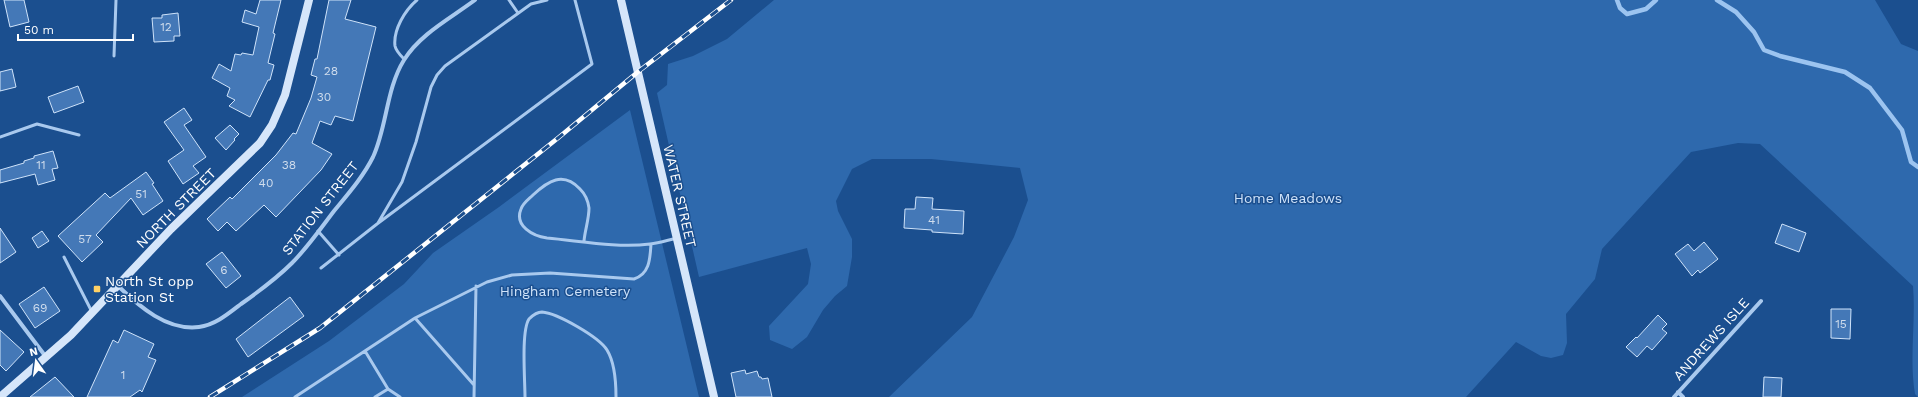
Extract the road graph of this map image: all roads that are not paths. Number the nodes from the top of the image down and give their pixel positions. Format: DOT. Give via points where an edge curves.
graph roads {
  1 [pos="116,0"];
  2 [pos="309,0"];
  3 [pos="417,0"];
  4 [pos="475,0"];
  5 [pos="509,0"];
  6 [pos="547,0"];
  7 [pos="576,0"];
  8 [pos="621,0"];
  9 [pos="518,13"];
  10 [pos="114,56"];
  11 [pos="404,60"];
  12 [pos="79,135"];
  13 [pos="0,137"];
  14 [pos="377,224"];
  15 [pos="318,231"];
  16 [pos="677,238"];
  17 [pos="584,241"];
  18 [pos="650,244"];
  19 [pos="339,255"];
  20 [pos="64,258"];
  21 [pos="321,268"];
  22 [pos="118,286"];
  23 [pos="476,286"];
  24 [pos="0,296"];
  25 [pos="1761,301"];
  26 [pos="93,314"];
  27 [pos="415,318"];
  28 [pos="365,351"];
  29 [pos="46,358"];
  30 [pos="474,385"];
  31 [pos="388,389"];
  32 [pos="1678,392"];
  33 [pos="0,397"];
  34 [pos="295,397"];
  35 [pos="375,397"];
  36 [pos="400,397"];
  37 [pos="474,397"];
  38 [pos="526,397"];
  39 [pos="616,397"];
  40 [pos="714,397"];
  41 [pos="1674,397"];
  42 [pos="1683,397"];
  1 -- 10 [label="lane"];
  2 -- 22 [label="main road, NORTH STREET" via="289,82 268,132"];
  3 -- 11 [label="lane" via="408,8 398,28 395,47"];
  4 -- 11 [label="street, STATION STREET" via="429,34"];
  5 -- 9 [label="lane"];
  6 -- 9 [label="lane" via="531,4"];
  7 -- 14 [label="lane" via="592,64"];
  8 -- 16 [label="main road, WATER STREET"];
  9 -- 14 [label="lane" via="445,66 437,75 402,182"];
  11 -- 15 [label="street, STATION STREET" via="394,83 373,156 356,184"];
  12 -- 13 [label="lane" via="37,124"];
  14 -- 19 [label="lane"];
  15 -- 19 [label="lane"];
  15 -- 22 [label="street, STATION STREET" via="285,270 227,315 208,325 189,327 164,321"];
  16 -- 18 [label="lane"];
  16 -- 40 [label="main road, WATER STREET"];
  17 -- 17 [label="lane" via="532,234 520,220 524,203 548,182 560,179 574,182 588,203"];
  17 -- 18 [label="lane"];
  18 -- 23 [label="lane" via="648,267 642,275 634,279 550,273 512,276"];
  19 -- 21 [label="lane"];
  20 -- 26 [label="lane"];
  22 -- 26 [label="main road, NORTH STREET"];
  23 -- 27 [label="lane"];
  23 -- 30 [label="lane"];
  24 -- 29 [label="street"];
  25 -- 32 [label="street, ANDREWS ISLE"];
  26 -- 29 [label="main road, NORTH STREET"];
  27 -- 28 [label="lane"];
  27 -- 30 [label="lane"];
  28 -- 31 [label="lane"];
  28 -- 34 [label="lane"];
  29 -- 33 [label="main road, NORTH STREET"];
  30 -- 37 [label="lane"];
  31 -- 35 [label="lane"];
  31 -- 36 [label="lane"];
  32 -- 41 [label="street, ANDREWS ISLE"];
  32 -- 42 [label="street, ANDREWS ISLE"];
  38 -- 39 [label="lane" via="526,325 533,316 544,312 577,326 603,344 611,357"];
}
